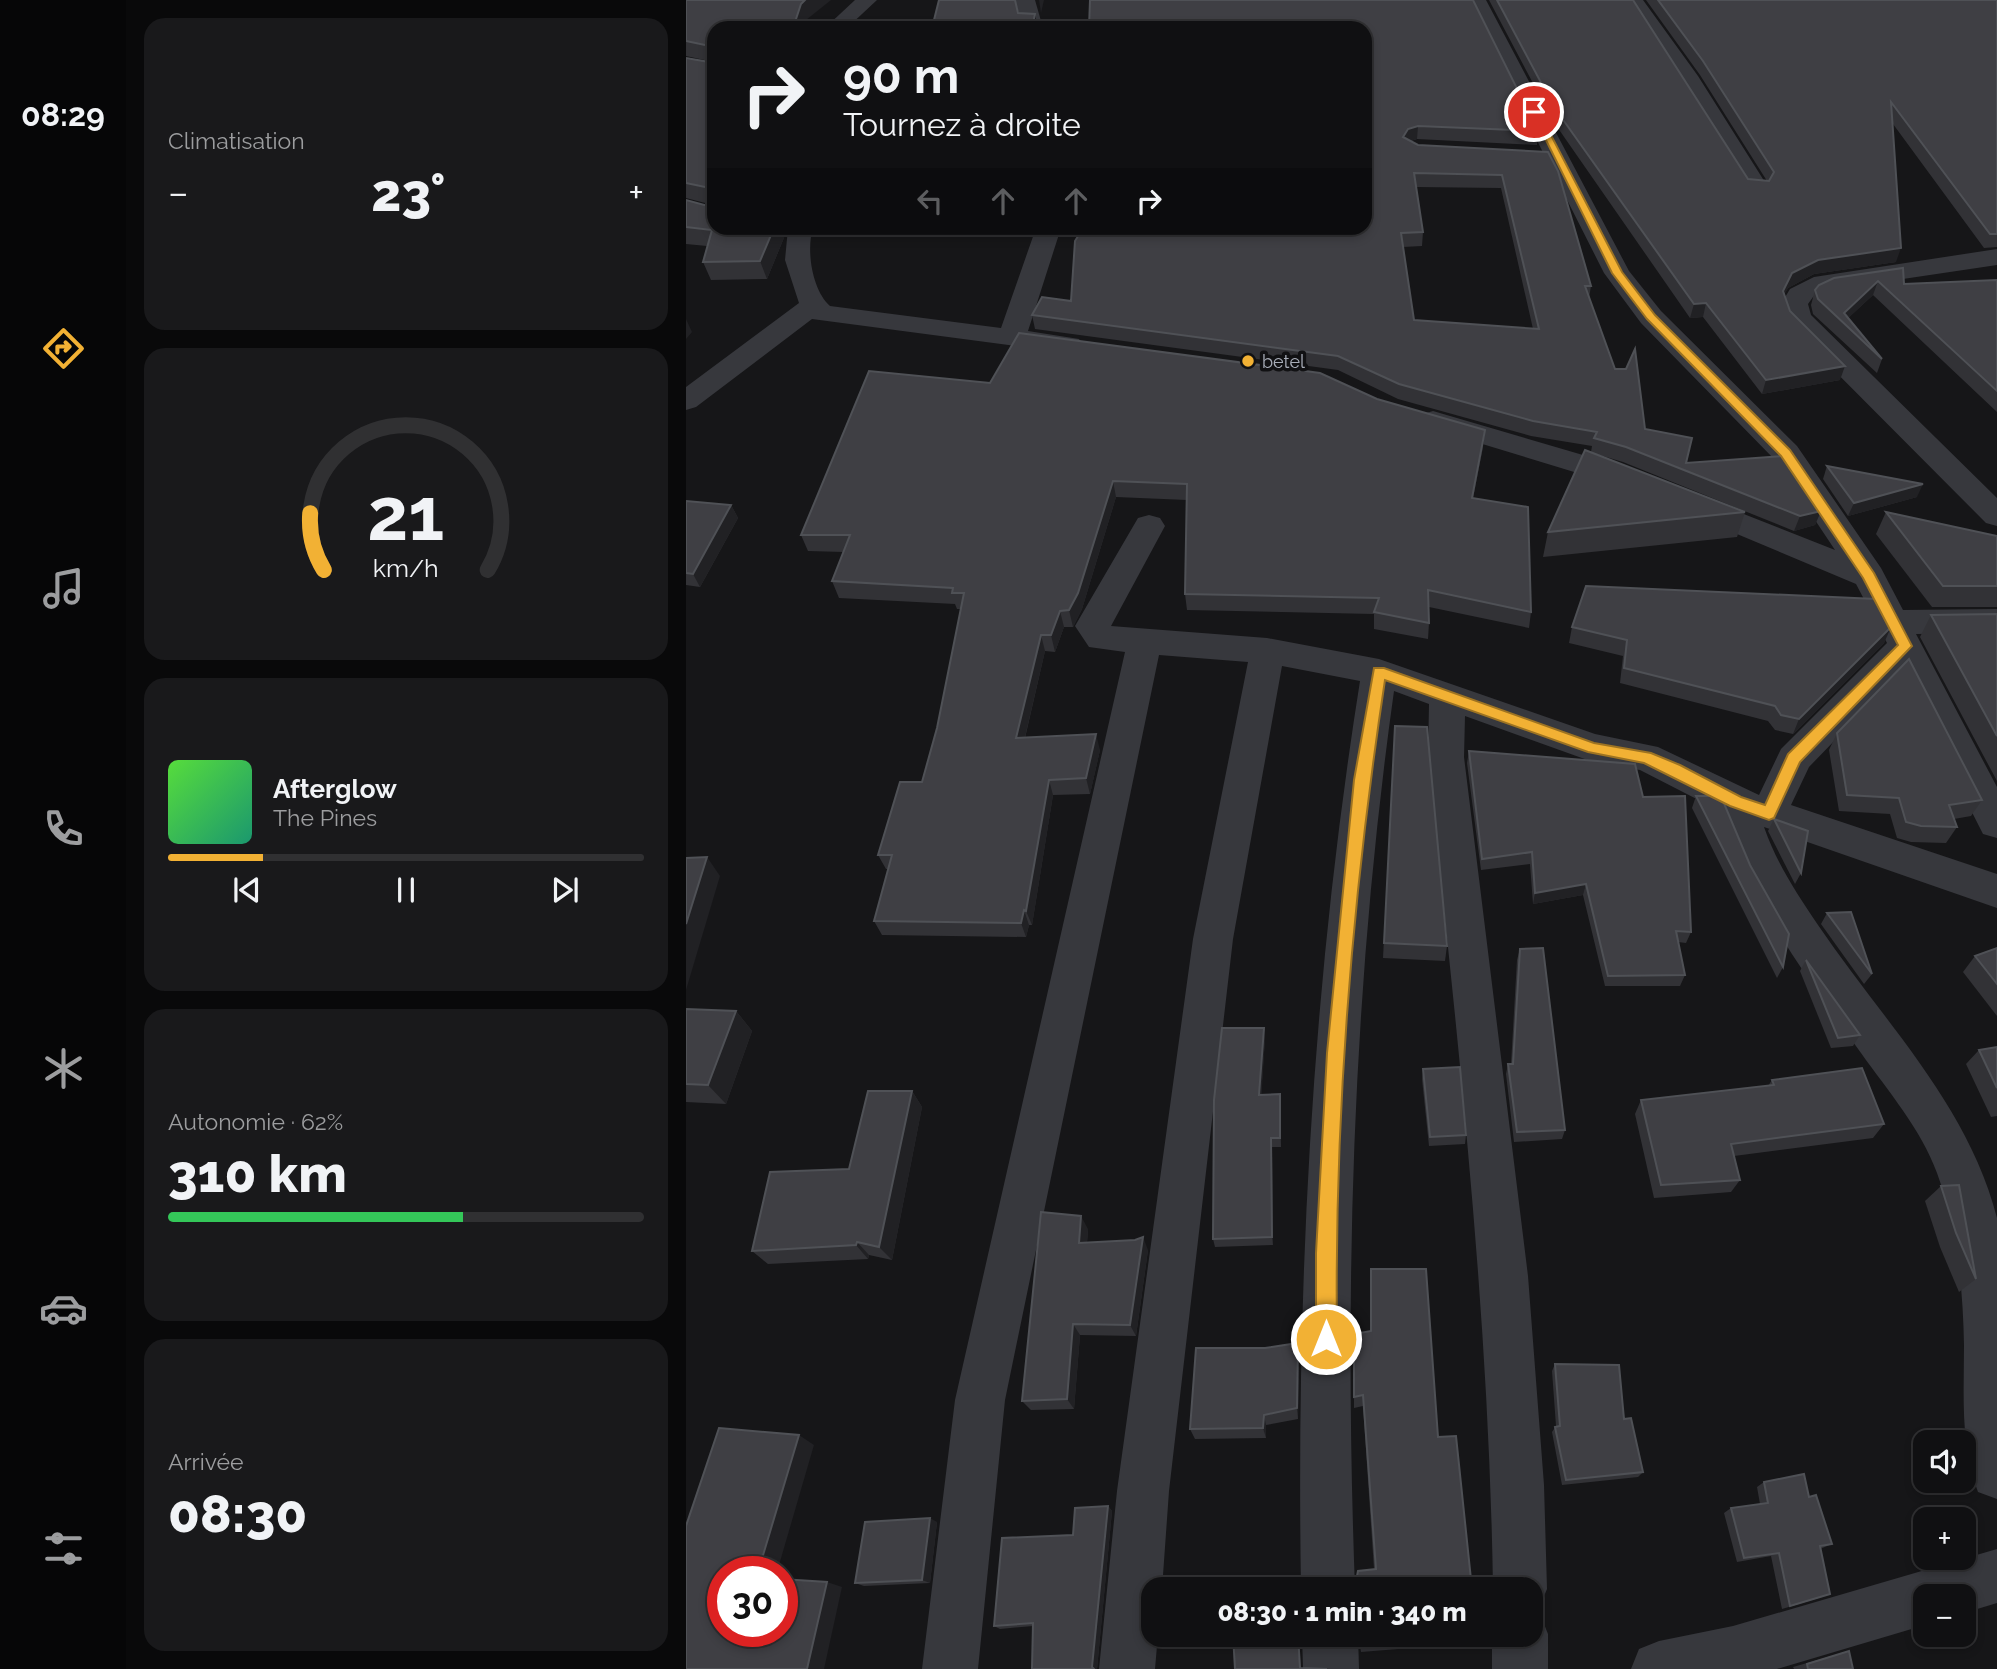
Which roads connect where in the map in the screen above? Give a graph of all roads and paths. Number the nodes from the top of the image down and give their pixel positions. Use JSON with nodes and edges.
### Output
{"nodes":[{"id":1,"x":867,"y":0,"type":"edge"},
{"id":2,"x":1025,"y":0,"type":"edge"},
{"id":3,"x":1476,"y":0,"type":"edge"},
{"id":4,"x":1633,"y":0,"type":"edge"},
{"id":5,"x":843,"y":21,"type":"edge"},
{"id":6,"x":1031,"y":21,"type":"edge"},
{"id":7,"x":1530,"y":155,"type":"edge"},
{"id":8,"x":1556,"y":156,"type":"junction"},
{"id":9,"x":1756,"y":187,"type":"edge"},
{"id":10,"x":792,"y":235,"type":"edge"},
{"id":11,"x":1047,"y":235,"type":"edge"},
{"id":12,"x":1997,"y":257,"type":"edge"},
{"id":13,"x":812,"y":306,"type":"junction"},
{"id":14,"x":1012,"y":337,"type":"junction"},
{"id":15,"x":1093,"y":348,"type":"edge"},
{"id":16,"x":686,"y":362,"type":"edge"},
{"id":17,"x":718,"y":376,"type":"junction"},
{"id":18,"x":686,"y":401,"type":"edge"},
{"id":19,"x":1413,"y":414,"type":"edge"},
{"id":20,"x":1997,"y":516,"type":"edge"},
{"id":21,"x":1149,"y":526,"type":"dead end"},
{"id":22,"x":1869,"y":576,"type":"junction"},
{"id":23,"x":1997,"y":621,"type":"edge"},
{"id":24,"x":1899,"y":634,"type":"junction"},
{"id":25,"x":1144,"y":641,"type":"junction"},
{"id":26,"x":1267,"y":651,"type":"junction"},
{"id":27,"x":1379,"y":672,"type":"junction"},
{"id":28,"x":1447,"y":695,"type":"junction"},
{"id":29,"x":1752,"y":807,"type":"junction"},
{"id":30,"x":1997,"y":823,"type":"edge"},
{"id":31,"x":1997,"y":891,"type":"edge"},
{"id":32,"x":1997,"y":1472,"type":"edge"},
{"id":33,"x":1997,"y":1576,"type":"edge"},
{"id":34,"x":1328,"y":1577,"type":"edge"},
{"id":35,"x":1520,"y":1577,"type":"edge"},
{"id":36,"x":1969,"y":1584,"type":"edge"},
{"id":37,"x":1913,"y":1600,"type":"edge"},
{"id":38,"x":1330,"y":1647,"type":"edge"},
{"id":39,"x":1520,"y":1647,"type":"edge"},
{"id":40,"x":950,"y":1669,"type":"edge"},
{"id":41,"x":1126,"y":1669,"type":"edge"},
{"id":42,"x":1331,"y":1669,"type":"edge"},
{"id":43,"x":1520,"y":1669,"type":"edge"},
{"id":44,"x":1659,"y":1669,"type":"edge"}],
"edges":[{"from":1,"to":5,"type":"street"},
{"from":2,"to":6,"type":"street"},
{"from":3,"to":8,"type":"street"},
{"from":4,"to":9,"type":"street"},
{"from":7,"to":8,"type":"street"},
{"from":8,"to":22,"type":"street"},
{"from":10,"to":13,"type":"street"},
{"from":11,"to":14,"type":"street"},
{"from":12,"to":20,"type":"street"},
{"from":13,"to":14,"type":"street"},
{"from":13,"to":17,"type":"street"},
{"from":14,"to":15,"type":"street"},
{"from":16,"to":17,"type":"street"},
{"from":17,"to":18,"type":"street"},
{"from":19,"to":22,"type":"street"},
{"from":21,"to":25,"type":"street"},
{"from":22,"to":24,"type":"street"},
{"from":23,"to":24,"type":"street"},
{"from":24,"to":29,"type":"street"},
{"from":24,"to":30,"type":"street"},
{"from":25,"to":26,"type":"street"},
{"from":25,"to":40,"type":"street"},
{"from":26,"to":27,"type":"street"},
{"from":26,"to":41,"type":"street"},
{"from":27,"to":28,"type":"street"},
{"from":27,"to":34,"type":"street"},
{"from":28,"to":29,"type":"street"},
{"from":28,"to":35,"type":"street"},
{"from":29,"to":31,"type":"street"},
{"from":29,"to":32,"type":"street"},
{"from":33,"to":36,"type":"street"},
{"from":37,"to":44,"type":"street"},
{"from":38,"to":42,"type":"street"},
{"from":39,"to":43,"type":"street"}]}
